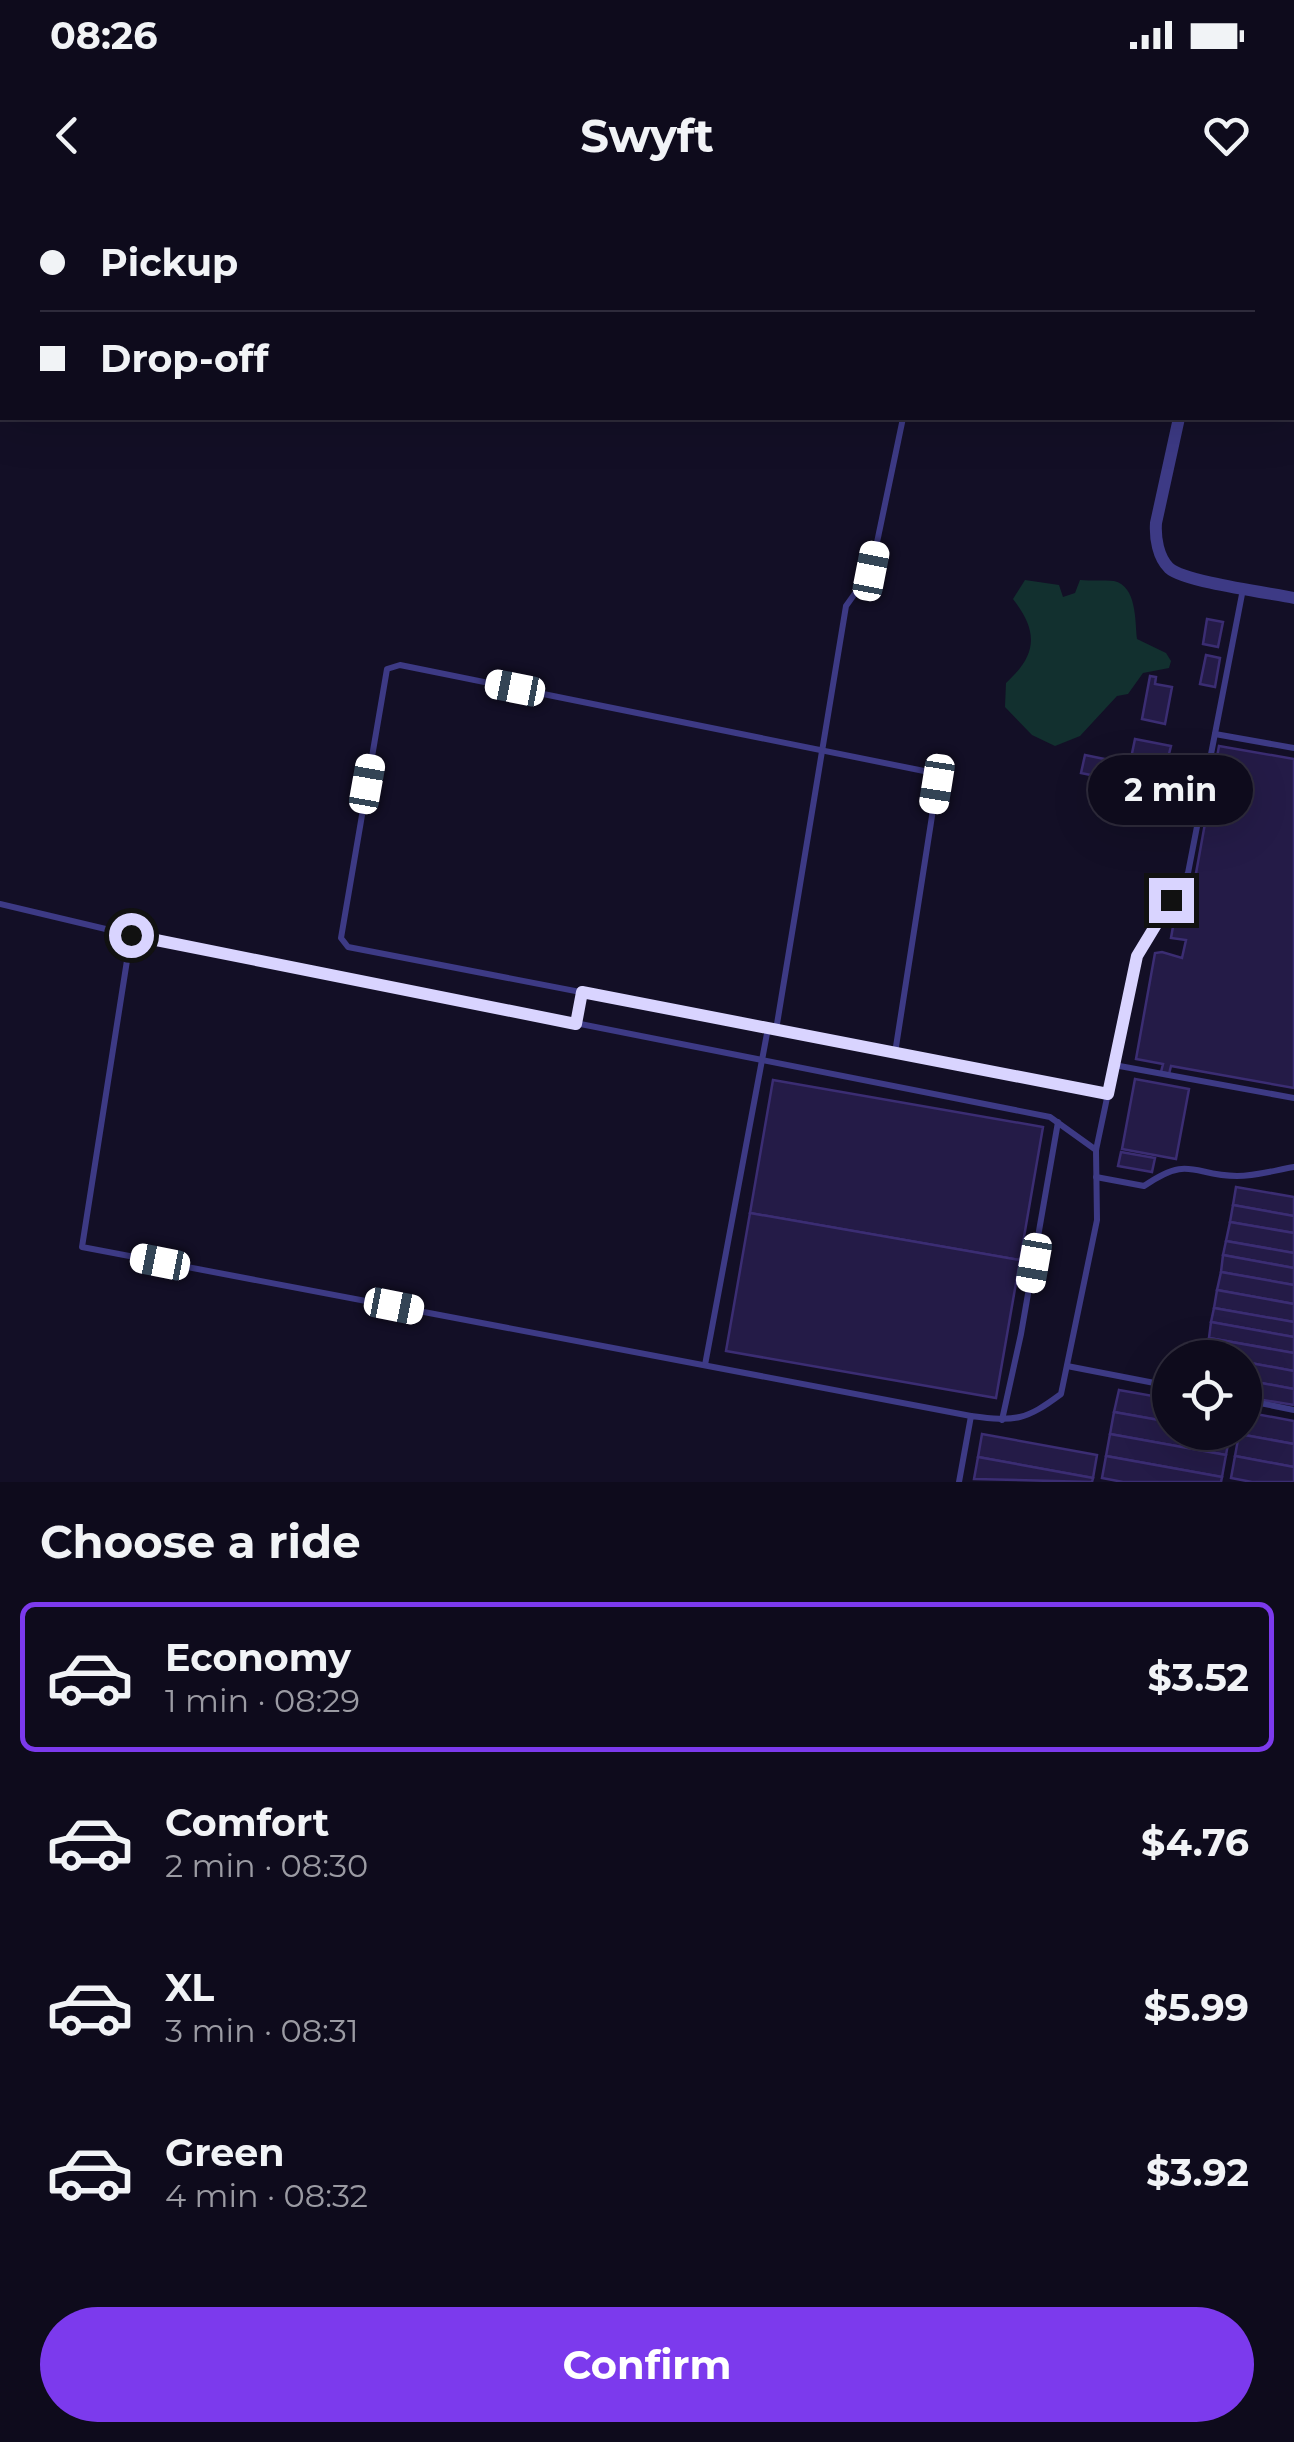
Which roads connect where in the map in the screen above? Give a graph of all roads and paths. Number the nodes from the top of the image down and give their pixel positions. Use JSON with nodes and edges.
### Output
{"nodes":[{"id":1,"x":903,"y":420,"type":"edge"},
{"id":2,"x":1179,"y":420,"type":"edge"},
{"id":3,"x":1244,"y":588,"type":"junction"},
{"id":4,"x":1294,"y":598,"type":"edge"},
{"id":5,"x":1215,"y":734,"type":"junction"},
{"id":6,"x":1294,"y":748,"type":"edge"},
{"id":7,"x":821,"y":750,"type":"junction"},
{"id":8,"x":0,"y":904,"type":"edge"},
{"id":9,"x":131,"y":935,"type":"junction"},
{"id":10,"x":582,"y":992,"type":"junction"},
{"id":11,"x":576,"y":1024,"type":"junction"},
{"id":12,"x":772,"y":1029,"type":"junction"},
{"id":13,"x":896,"y":1053,"type":"junction"},
{"id":14,"x":763,"y":1060,"type":"junction"},
{"id":15,"x":1114,"y":1065,"type":"junction"},
{"id":16,"x":1108,"y":1094,"type":"junction"},
{"id":17,"x":1294,"y":1098,"type":"edge"},
{"id":18,"x":1058,"y":1122,"type":"junction"},
{"id":19,"x":1096,"y":1150,"type":"junction"},
{"id":20,"x":1294,"y":1167,"type":"edge"},
{"id":21,"x":1096,"y":1177,"type":"junction"},
{"id":22,"x":705,"y":1365,"type":"junction"},
{"id":23,"x":1067,"y":1366,"type":"junction"},
{"id":24,"x":1152,"y":1383,"type":"edge"},
{"id":25,"x":1262,"y":1403,"type":"edge"},
{"id":26,"x":1294,"y":1410,"type":"edge"},
{"id":27,"x":972,"y":1416,"type":"junction"},
{"id":28,"x":1002,"y":1420,"type":"junction"},
{"id":29,"x":958,"y":1482,"type":"edge"}],
"edges":[{"from":1,"to":7,"type":"lane"},
{"from":2,"to":3,"type":"street"},
{"from":3,"to":4,"type":"street"},
{"from":3,"to":5,"type":"lane"},
{"from":5,"to":6,"type":"lane"},
{"from":5,"to":15,"type":"lane"},
{"from":7,"to":10,"type":"lane"},
{"from":7,"to":12,"type":"lane"},
{"from":7,"to":13,"type":"lane"},
{"from":8,"to":9,"type":"lane"},
{"from":9,"to":11,"type":"lane"},
{"from":9,"to":22,"type":"lane"},
{"from":10,"to":11,"type":"lane"},
{"from":10,"to":12,"type":"lane"},
{"from":11,"to":14,"type":"lane"},
{"from":12,"to":13,"type":"lane"},
{"from":12,"to":14,"type":"lane"},
{"from":13,"to":16,"type":"lane"},
{"from":14,"to":18,"type":"lane"},
{"from":14,"to":22,"type":"lane"},
{"from":15,"to":16,"type":"lane"},
{"from":15,"to":17,"type":"lane"},
{"from":16,"to":19,"type":"lane"},
{"from":18,"to":19,"type":"lane"},
{"from":18,"to":28,"type":"lane"},
{"from":19,"to":21,"type":"lane"},
{"from":20,"to":21,"type":"lane"},
{"from":21,"to":23,"type":"lane"},
{"from":22,"to":27,"type":"lane"},
{"from":23,"to":24,"type":"lane"},
{"from":23,"to":28,"type":"lane"},
{"from":25,"to":26,"type":"lane"},
{"from":27,"to":28,"type":"lane"},
{"from":27,"to":29,"type":"lane"}]}
